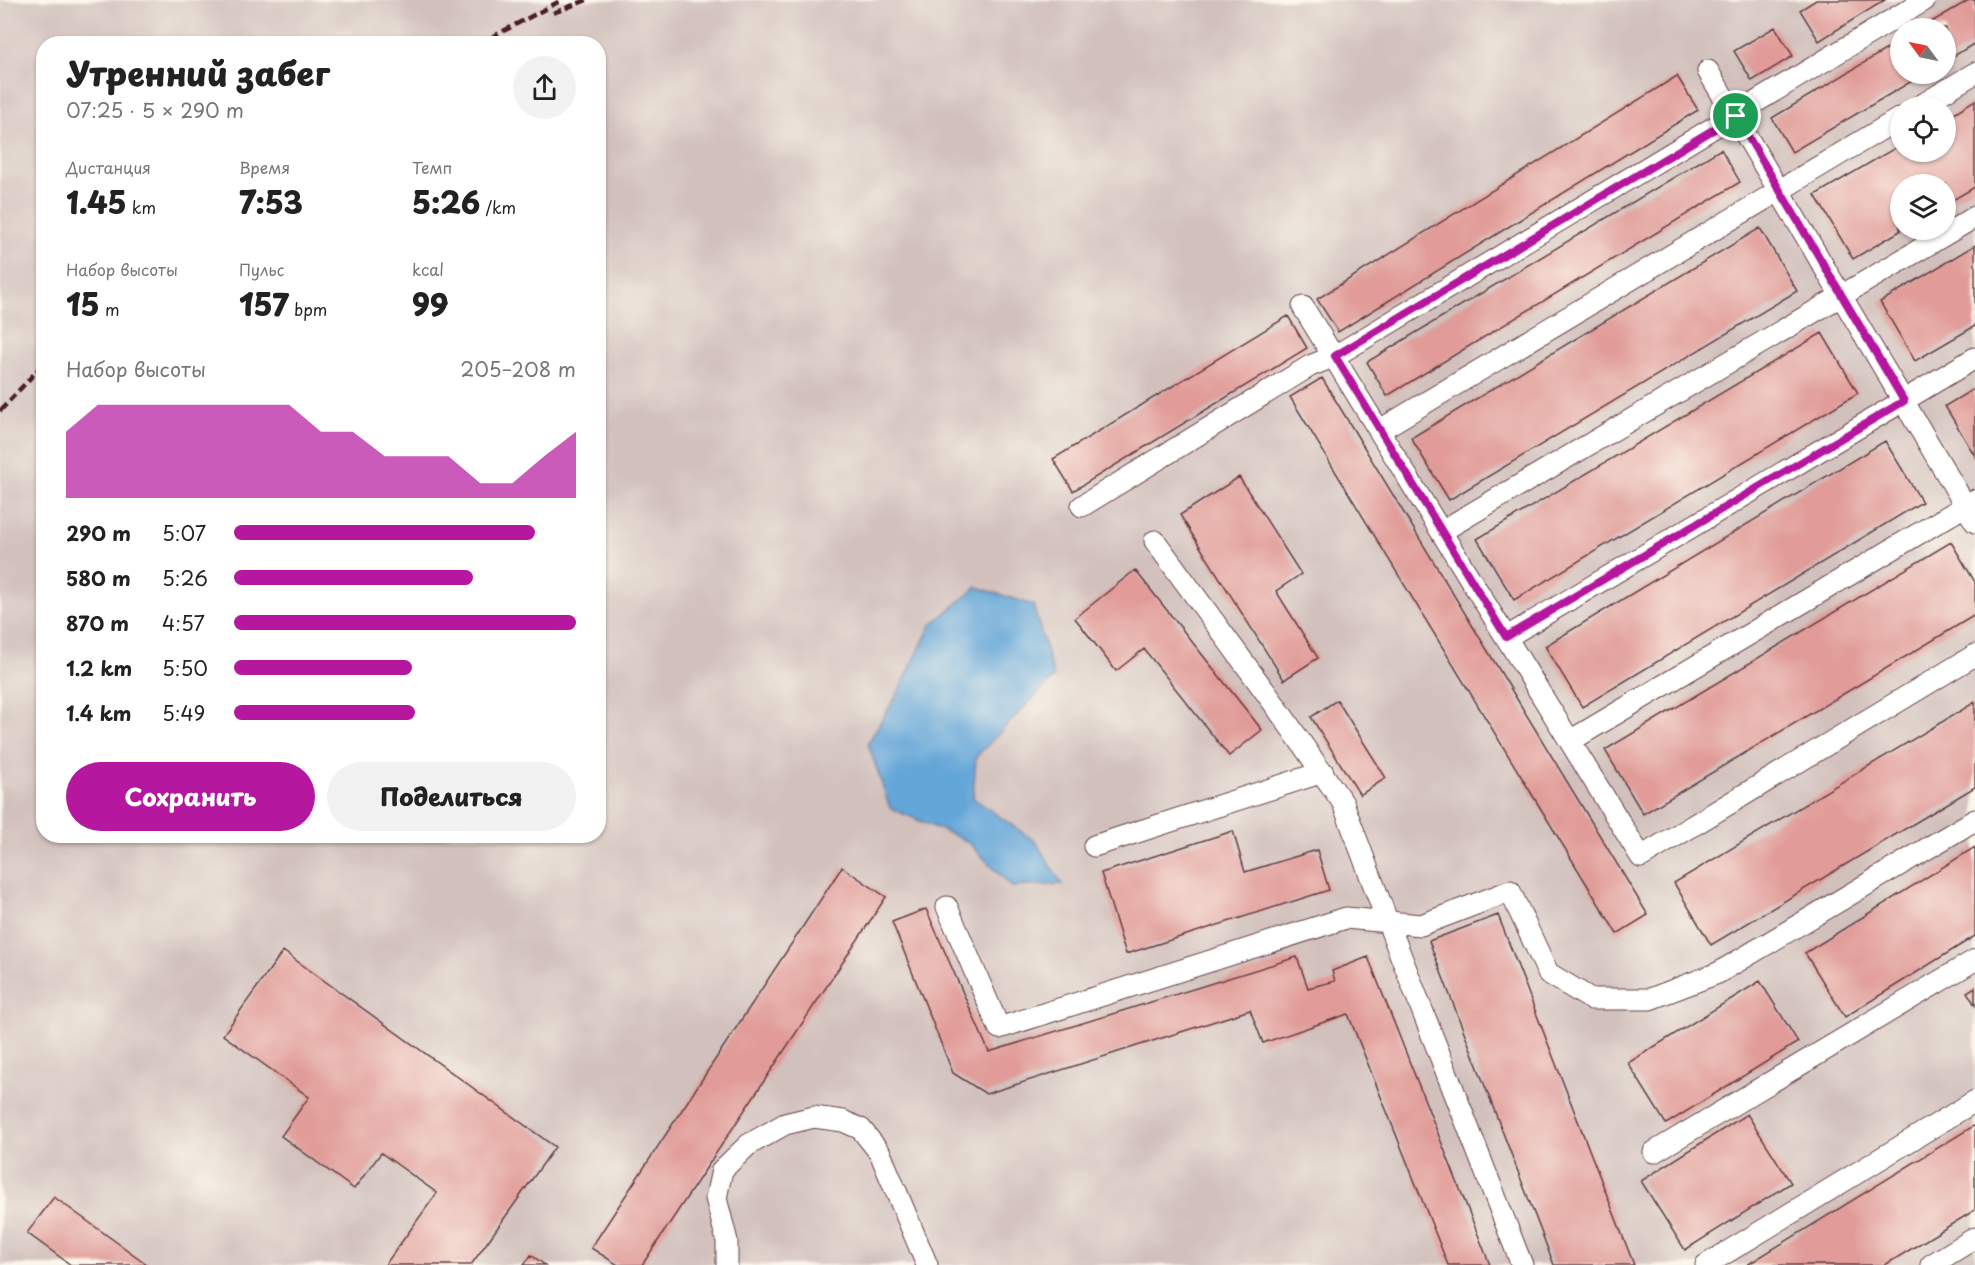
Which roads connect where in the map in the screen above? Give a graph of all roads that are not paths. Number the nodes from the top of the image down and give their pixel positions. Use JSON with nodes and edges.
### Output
{"nodes":[{"id":1,"x":1925,"y":0,"type":"edge"},
{"id":2,"x":1708,"y":71,"type":"dead end"},
{"id":3,"x":1975,"y":73,"type":"edge"},
{"id":4,"x":1937,"y":96,"type":"edge"},
{"id":5,"x":1736,"y":116,"type":"junction"},
{"id":6,"x":1890,"y":124,"type":"edge"},
{"id":7,"x":1779,"y":190,"type":"junction"},
{"id":8,"x":1975,"y":217,"type":"edge"},
{"id":9,"x":1842,"y":296,"type":"junction"},
{"id":10,"x":1304,"y":307,"type":"dead end"},
{"id":11,"x":1335,"y":356,"type":"junction"},
{"id":12,"x":1975,"y":358,"type":"edge"},
{"id":13,"x":1904,"y":401,"type":"junction"},
{"id":14,"x":1380,"y":430,"type":"junction"},
{"id":15,"x":1082,"y":506,"type":"dead end"},
{"id":16,"x":1972,"y":509,"type":"edge"},
{"id":17,"x":1442,"y":531,"type":"junction"},
{"id":18,"x":1155,"y":541,"type":"dead end"},
{"id":19,"x":1506,"y":637,"type":"junction"},
{"id":20,"x":1975,"y":655,"type":"edge"},
{"id":21,"x":1570,"y":741,"type":"junction"},
{"id":22,"x":1323,"y":772,"type":"junction"},
{"id":23,"x":1975,"y":820,"type":"edge"},
{"id":24,"x":1094,"y":846,"type":"dead end"},
{"id":25,"x":947,"y":907,"type":"dead end"},
{"id":26,"x":1388,"y":923,"type":"junction"},
{"id":27,"x":1975,"y":960,"type":"edge"},
{"id":28,"x":1975,"y":1101,"type":"edge"},
{"id":29,"x":1654,"y":1152,"type":"dead end"},
{"id":30,"x":1975,"y":1238,"type":"edge"},
{"id":31,"x":727,"y":1265,"type":"edge"},
{"id":32,"x":927,"y":1265,"type":"edge"},
{"id":33,"x":1522,"y":1265,"type":"edge"},
{"id":34,"x":1706,"y":1265,"type":"edge"},
{"id":35,"x":1931,"y":1265,"type":"edge"}],
"edges":[{"from":1,"to":5,"type":"lane"},
{"from":2,"to":5,"type":"lane"},
{"from":3,"to":4,"type":"lane"},
{"from":5,"to":7,"type":"lane"},
{"from":5,"to":11,"type":"lane"},
{"from":6,"to":7,"type":"lane"},
{"from":7,"to":9,"type":"lane"},
{"from":7,"to":14,"type":"lane"},
{"from":8,"to":9,"type":"lane"},
{"from":9,"to":13,"type":"lane"},
{"from":9,"to":17,"type":"lane"},
{"from":10,"to":11,"type":"lane"},
{"from":11,"to":14,"type":"lane"},
{"from":11,"to":15,"type":"lane"},
{"from":12,"to":13,"type":"lane"},
{"from":13,"to":16,"type":"lane"},
{"from":13,"to":19,"type":"lane"},
{"from":14,"to":17,"type":"lane"},
{"from":16,"to":21,"type":"lane"},
{"from":17,"to":19,"type":"lane"},
{"from":18,"to":22,"type":"lane"},
{"from":19,"to":21,"type":"lane"},
{"from":20,"to":21,"type":"lane"},
{"from":22,"to":24,"type":"lane"},
{"from":22,"to":26,"type":"lane"},
{"from":23,"to":26,"type":"lane"},
{"from":25,"to":26,"type":"lane"},
{"from":26,"to":33,"type":"lane"},
{"from":27,"to":29,"type":"lane"},
{"from":28,"to":34,"type":"lane"},
{"from":30,"to":35,"type":"lane"},
{"from":31,"to":32,"type":"lane"}]}
